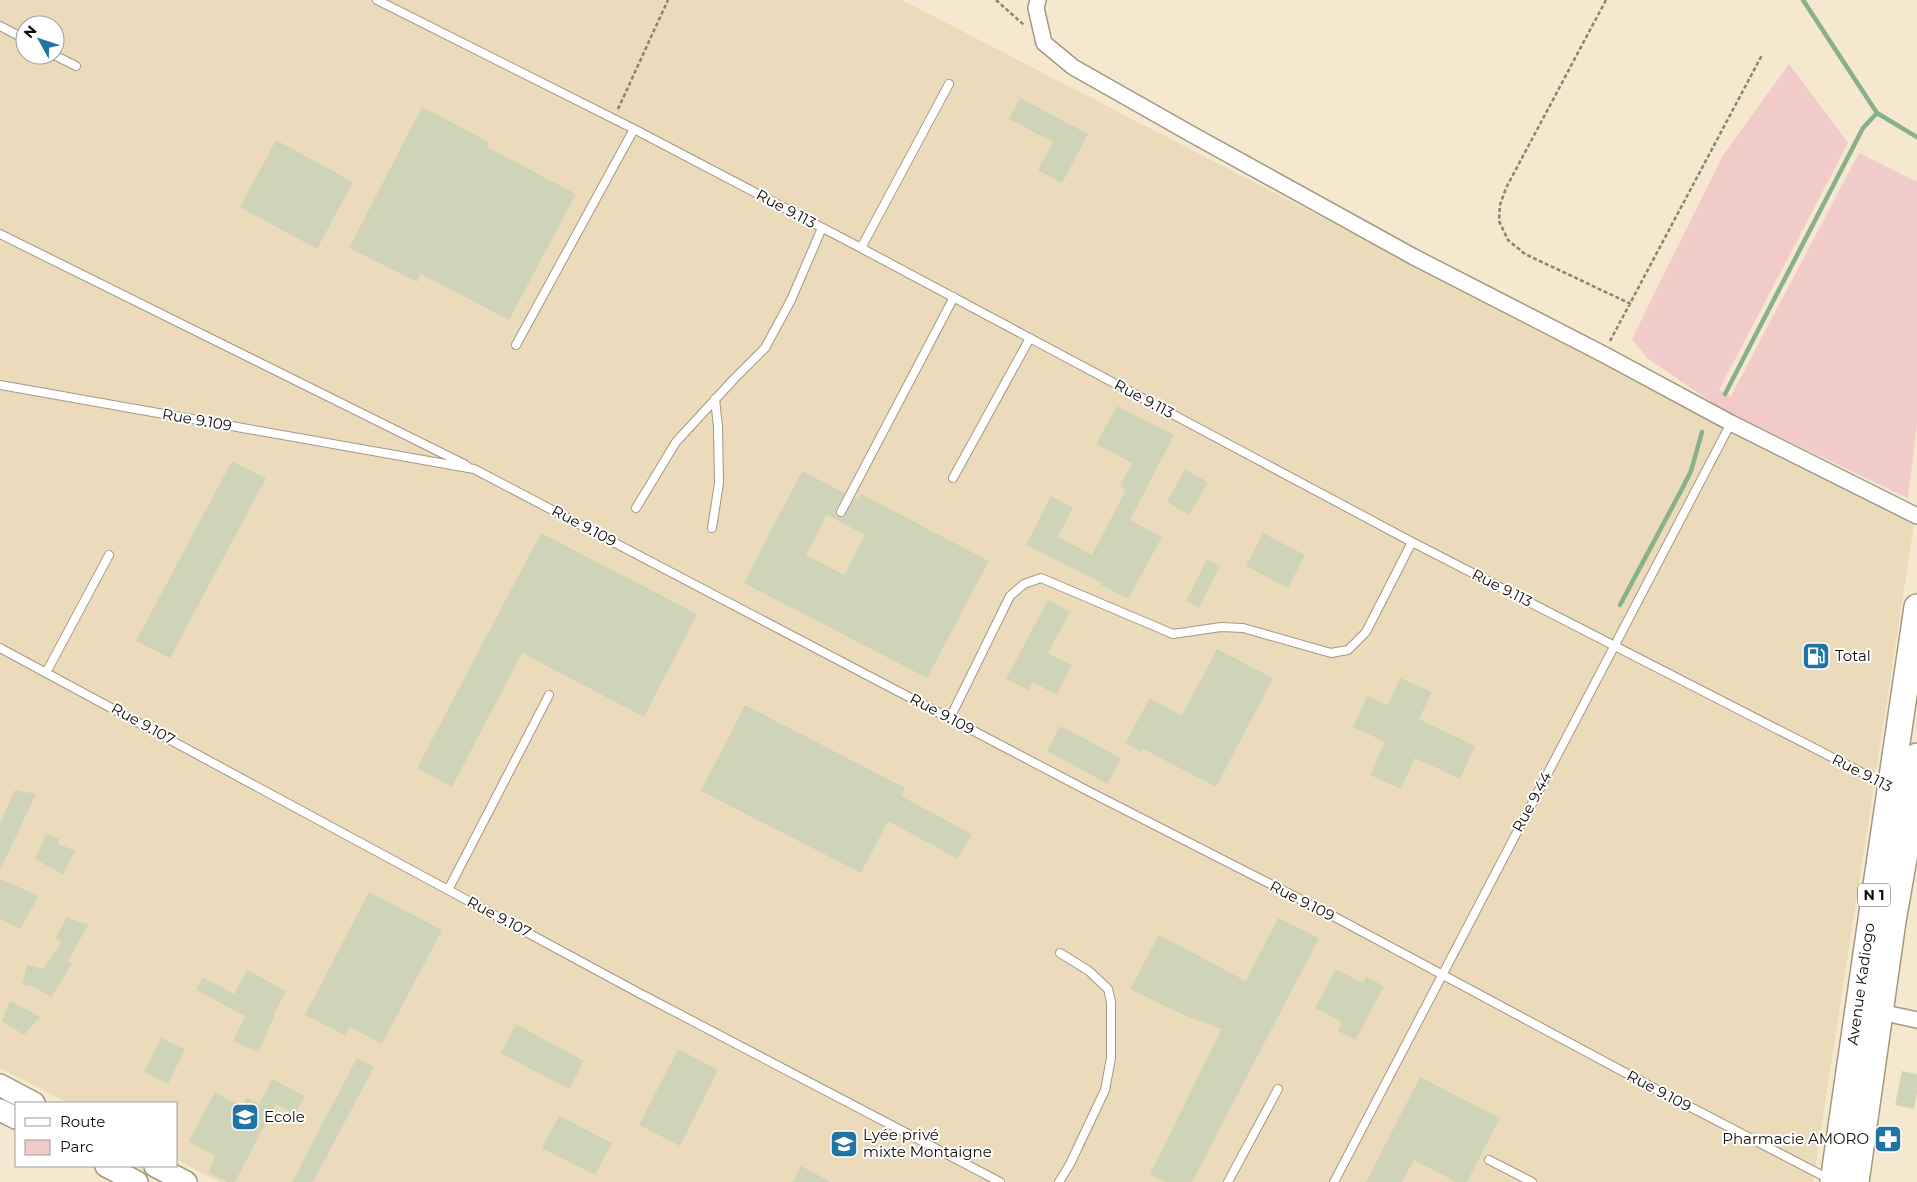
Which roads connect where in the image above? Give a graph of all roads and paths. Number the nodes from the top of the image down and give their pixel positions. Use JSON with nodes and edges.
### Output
{"nodes":[{"id":1,"x":377,"y":0,"type":"edge"},
{"id":2,"x":668,"y":0,"type":"edge"},
{"id":3,"x":996,"y":0,"type":"edge"},
{"id":4,"x":1038,"y":0,"type":"edge"},
{"id":5,"x":1606,"y":0,"type":"edge"},
{"id":6,"x":0,"y":26,"type":"edge"},
{"id":7,"x":15,"y":34,"type":"edge"},
{"id":8,"x":1044,"y":43,"type":"junction"},
{"id":9,"x":1762,"y":55,"type":"dead end"},
{"id":10,"x":65,"y":60,"type":"edge"},
{"id":11,"x":76,"y":66,"type":"dead end"},
{"id":12,"x":949,"y":84,"type":"dead end"},
{"id":13,"x":613,"y":120,"type":"junction"},
{"id":14,"x":634,"y":129,"type":"junction"},
{"id":15,"x":822,"y":228,"type":"junction"},
{"id":16,"x":0,"y":234,"type":"edge"},
{"id":17,"x":861,"y":248,"type":"junction"},
{"id":18,"x":954,"y":297,"type":"junction"},
{"id":19,"x":1631,"y":304,"type":"junction"},
{"id":20,"x":1030,"y":338,"type":"junction"},
{"id":21,"x":516,"y":345,"type":"dead end"},
{"id":22,"x":1603,"y":354,"type":"junction"},
{"id":23,"x":0,"y":385,"type":"edge"},
{"id":24,"x":715,"y":399,"type":"junction"},
{"id":25,"x":1731,"y":423,"type":"junction"},
{"id":26,"x":474,"y":469,"type":"junction"},
{"id":27,"x":953,"y":478,"type":"dead end"},
{"id":28,"x":636,"y":508,"type":"dead end"},
{"id":29,"x":841,"y":512,"type":"dead end"},
{"id":30,"x":1917,"y":516,"type":"edge"},
{"id":31,"x":712,"y":528,"type":"dead end"},
{"id":32,"x":1412,"y":542,"type":"junction"},
{"id":33,"x":109,"y":555,"type":"dead end"},
{"id":34,"x":1917,"y":607,"type":"edge"},
{"id":35,"x":1615,"y":645,"type":"junction"},
{"id":36,"x":1914,"y":645,"type":"edge"},
{"id":37,"x":0,"y":648,"type":"edge"},
{"id":38,"x":47,"y":671,"type":"junction"},
{"id":39,"x":549,"y":695,"type":"dead end"},
{"id":40,"x":950,"y":718,"type":"junction"},
{"id":41,"x":1917,"y":756,"type":"edge"},
{"id":42,"x":1904,"y":795,"type":"edge"},
{"id":43,"x":448,"y":890,"type":"junction"},
{"id":44,"x":1060,"y":953,"type":"dead end"},
{"id":45,"x":1442,"y":974,"type":"junction"},
{"id":46,"x":1880,"y":1012,"type":"junction"},
{"id":47,"x":1917,"y":1020,"type":"edge"},
{"id":48,"x":0,"y":1086,"type":"edge"},
{"id":49,"x":1278,"y":1089,"type":"dead end"},
{"id":50,"x":32,"y":1102,"type":"edge"},
{"id":51,"x":0,"y":1110,"type":"edge"},
{"id":52,"x":15,"y":1118,"type":"edge"},
{"id":53,"x":1489,"y":1160,"type":"dead end"},
{"id":54,"x":108,"y":1167,"type":"edge"},
{"id":55,"x":157,"y":1167,"type":"edge"},
{"id":56,"x":133,"y":1181,"type":"edge"},
{"id":57,"x":186,"y":1182,"type":"edge"},
{"id":58,"x":1000,"y":1182,"type":"edge"},
{"id":59,"x":1059,"y":1182,"type":"edge"},
{"id":60,"x":1228,"y":1182,"type":"edge"},
{"id":61,"x":1334,"y":1182,"type":"edge"},
{"id":62,"x":1532,"y":1182,"type":"edge"},
{"id":63,"x":1840,"y":1182,"type":"edge"}],
"edges":[{"from":1,"to":13,"type":"lane","name":"Rue 9.113"},
{"from":2,"to":13,"type":"path"},
{"from":3,"to":8,"type":"path"},
{"from":4,"to":8,"type":"street"},
{"from":5,"to":19,"type":"path"},
{"from":6,"to":7,"type":"lane"},
{"from":8,"to":22,"type":"street"},
{"from":9,"to":19,"type":"path"},
{"from":10,"to":11,"type":"lane"},
{"from":12,"to":17,"type":"lane"},
{"from":13,"to":14,"type":"lane","name":"Rue 9.113"},
{"from":14,"to":15,"type":"lane","name":"Rue 9.113"},
{"from":14,"to":21,"type":"lane"},
{"from":15,"to":17,"type":"lane","name":"Rue 9.113"},
{"from":15,"to":24,"type":"lane"},
{"from":16,"to":26,"type":"lane"},
{"from":17,"to":18,"type":"lane","name":"Rue 9.113"},
{"from":18,"to":20,"type":"lane","name":"Rue 9.113"},
{"from":18,"to":29,"type":"lane"},
{"from":19,"to":22,"type":"path"},
{"from":20,"to":27,"type":"lane"},
{"from":20,"to":32,"type":"lane","name":"Rue 9.113"},
{"from":22,"to":25,"type":"street"},
{"from":23,"to":26,"type":"lane","name":"Rue 9.109"},
{"from":24,"to":28,"type":"lane"},
{"from":24,"to":31,"type":"lane"},
{"from":25,"to":30,"type":"street"},
{"from":25,"to":35,"type":"lane","name":"Rue 9.44"},
{"from":26,"to":40,"type":"lane","name":"Rue 9.109"},
{"from":32,"to":35,"type":"lane","name":"Rue 9.113"},
{"from":32,"to":40,"type":"lane"},
{"from":33,"to":38,"type":"lane"},
{"from":34,"to":36,"type":"highway","name":"Avenue Kadiogo","number":"N 1"},
{"from":35,"to":42,"type":"lane","name":"Rue 9.113"},
{"from":35,"to":45,"type":"lane","name":"Rue 9.44"},
{"from":36,"to":42,"type":"highway","name":"Avenue Kadiogo","number":"N 1"},
{"from":37,"to":38,"type":"lane","name":"Rue 9.107"},
{"from":38,"to":43,"type":"lane","name":"Rue 9.107"},
{"from":39,"to":43,"type":"lane"},
{"from":40,"to":45,"type":"lane","name":"Rue 9.109"},
{"from":41,"to":42,"type":"highway","name":"Avenue Kadiogo","number":"N 1"},
{"from":42,"to":46,"type":"highway","name":"Avenue Kadiogo","number":"N 1"},
{"from":42,"to":63,"type":"highway","name":"Avenue Kadiogo","number":"N 1"},
{"from":43,"to":58,"type":"lane","name":"Rue 9.107"},
{"from":44,"to":59,"type":"lane"},
{"from":45,"to":61,"type":"lane","name":"Rue 9.44"},
{"from":45,"to":63,"type":"lane","name":"Rue 9.109"},
{"from":46,"to":47,"type":"street"},
{"from":46,"to":63,"type":"highway","name":"Avenue Kadiogo","number":"N 1"},
{"from":48,"to":50,"type":"main road"},
{"from":49,"to":60,"type":"lane"},
{"from":51,"to":52,"type":"main road"},
{"from":53,"to":62,"type":"lane"},
{"from":54,"to":56,"type":"main road"},
{"from":55,"to":57,"type":"main road"}]}
